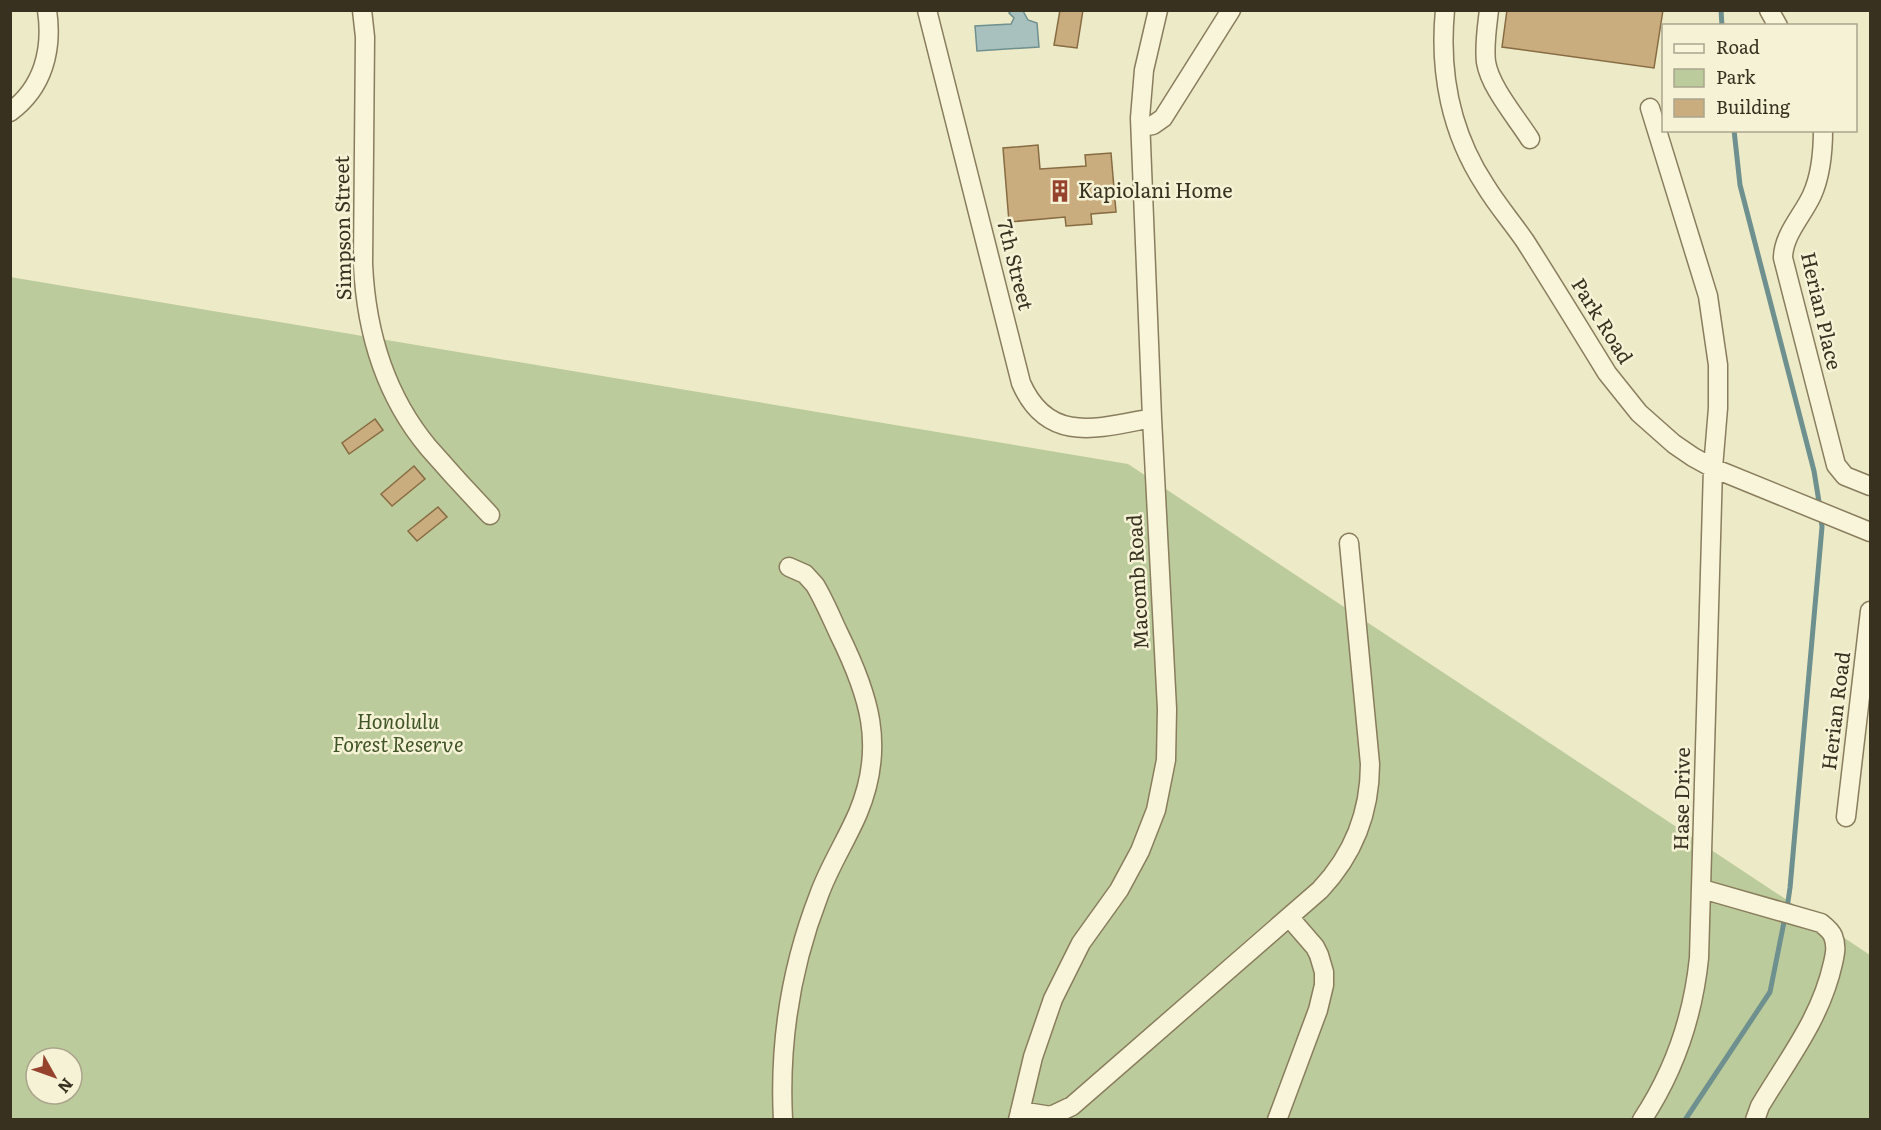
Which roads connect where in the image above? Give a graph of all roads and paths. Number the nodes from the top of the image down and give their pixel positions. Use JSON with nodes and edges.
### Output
{"nodes":[{"id":1,"x":47,"y":10,"type":"edge"},
{"id":2,"x":362,"y":10,"type":"edge"},
{"id":3,"x":927,"y":10,"type":"edge"},
{"id":4,"x":1158,"y":10,"type":"edge"},
{"id":5,"x":1231,"y":10,"type":"edge"},
{"id":6,"x":1445,"y":10,"type":"edge"},
{"id":7,"x":1489,"y":10,"type":"edge"},
{"id":8,"x":1769,"y":10,"type":"edge"},
{"id":9,"x":1777,"y":24,"type":"edge"},
{"id":10,"x":1650,"y":108,"type":"dead end"},
{"id":11,"x":10,"y":112,"type":"edge"},
{"id":12,"x":1141,"y":127,"type":"junction"},
{"id":13,"x":1823,"y":132,"type":"edge"},
{"id":14,"x":1530,"y":138,"type":"dead end"},
{"id":15,"x":1152,"y":418,"type":"junction"},
{"id":16,"x":1713,"y":468,"type":"junction"},
{"id":17,"x":1870,"y":486,"type":"edge"},
{"id":18,"x":490,"y":515,"type":"dead end"},
{"id":19,"x":1870,"y":532,"type":"edge"},
{"id":20,"x":1348,"y":543,"type":"dead end"},
{"id":21,"x":789,"y":567,"type":"dead end"},
{"id":22,"x":1870,"y":611,"type":"edge"},
{"id":23,"x":1867,"y":677,"type":"edge"},
{"id":24,"x":1846,"y":817,"type":"dead end"},
{"id":25,"x":1702,"y":889,"type":"junction"},
{"id":26,"x":1289,"y":917,"type":"junction"},
{"id":27,"x":1019,"y":1115,"type":"edge"},
{"id":28,"x":783,"y":1119,"type":"edge"},
{"id":29,"x":1277,"y":1119,"type":"edge"},
{"id":30,"x":1642,"y":1119,"type":"edge"},
{"id":31,"x":1755,"y":1119,"type":"edge"}],
"edges":[{"from":1,"to":11,"type":"street"},
{"from":2,"to":18,"type":"street","name":"Simpson Street"},
{"from":3,"to":15,"type":"street","name":"7th Street"},
{"from":4,"to":12,"type":"street","name":"Macomb Road"},
{"from":5,"to":12,"type":"street"},
{"from":6,"to":16,"type":"street","name":"Park Road"},
{"from":7,"to":14,"type":"street"},
{"from":8,"to":9,"type":"street"},
{"from":10,"to":16,"type":"street","name":"Hase Drive"},
{"from":12,"to":15,"type":"street","name":"Macomb Road"},
{"from":13,"to":17,"type":"street","name":"Herian Place"},
{"from":15,"to":27,"type":"street","name":"Macomb Road"},
{"from":16,"to":19,"type":"street","name":"Park Road"},
{"from":16,"to":25,"type":"street","name":"Hase Drive"},
{"from":20,"to":26,"type":"street"},
{"from":21,"to":28,"type":"street"},
{"from":22,"to":23,"type":"street","name":"Herian Road"},
{"from":23,"to":24,"type":"street","name":"Herian Road"},
{"from":25,"to":30,"type":"street","name":"Hase Drive"},
{"from":25,"to":31,"type":"street"},
{"from":26,"to":27,"type":"street"},
{"from":26,"to":29,"type":"street"}]}
